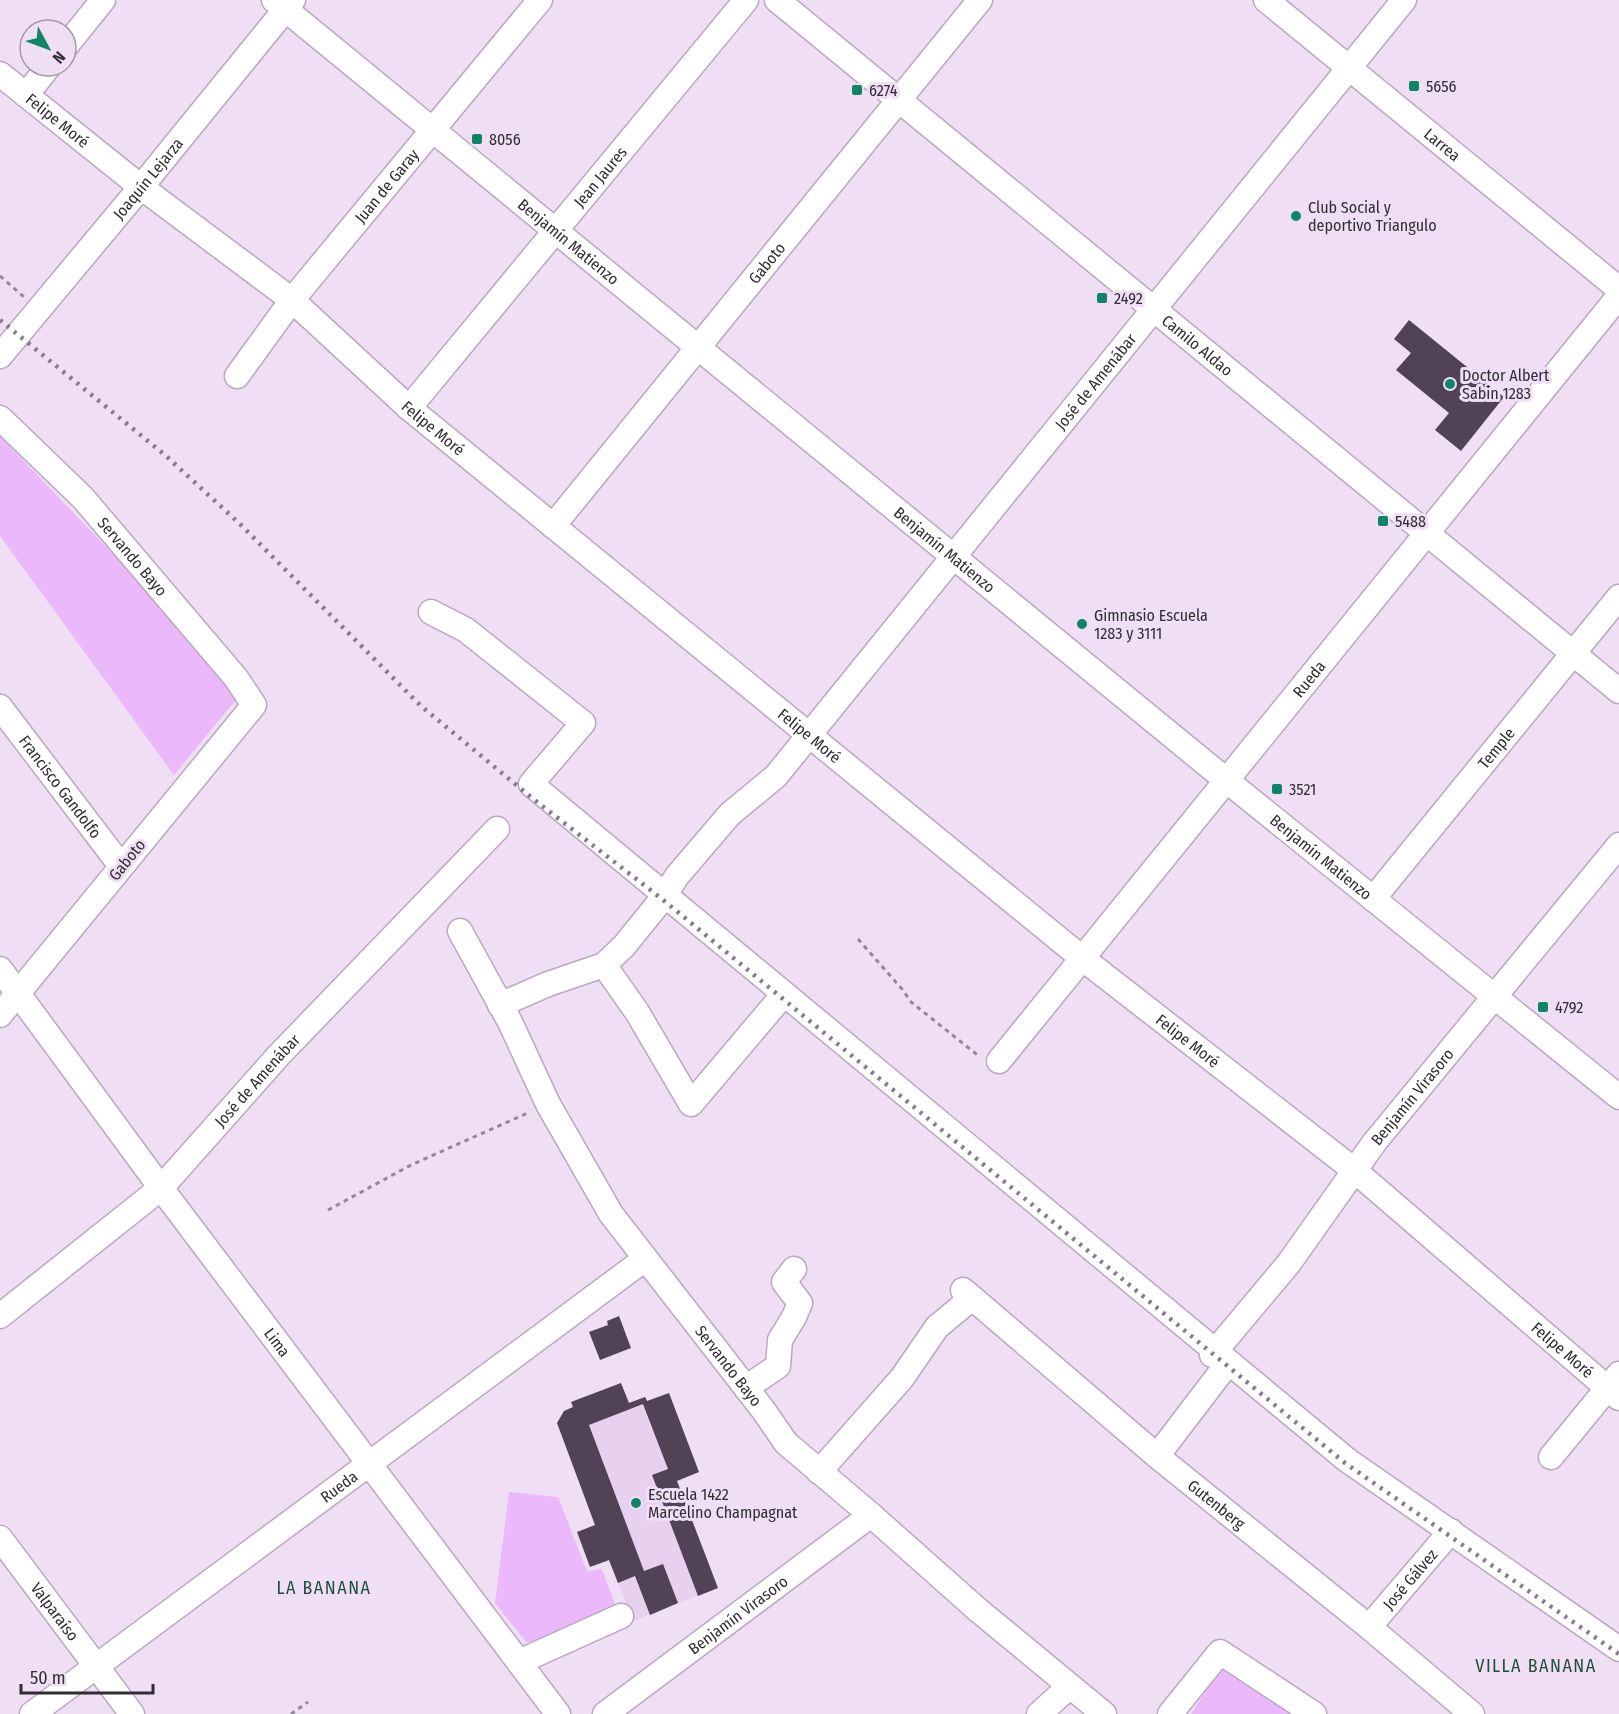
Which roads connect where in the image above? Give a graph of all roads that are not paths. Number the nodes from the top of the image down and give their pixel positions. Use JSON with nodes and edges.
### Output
{"nodes":[{"id":1,"x":103,"y":0,"type":"edge"},
{"id":2,"x":540,"y":0,"type":"edge"},
{"id":3,"x":746,"y":0,"type":"edge"},
{"id":4,"x":777,"y":0,"type":"edge"},
{"id":5,"x":980,"y":0,"type":"edge"},
{"id":6,"x":1266,"y":0,"type":"edge"},
{"id":7,"x":1404,"y":0,"type":"edge"},
{"id":8,"x":284,"y":3,"type":"edge"},
{"id":9,"x":78,"y":30,"type":"edge"},
{"id":10,"x":1349,"y":68,"type":"junction"},
{"id":11,"x":0,"y":74,"type":"edge"},
{"id":12,"x":39,"y":78,"type":"edge"},
{"id":13,"x":26,"y":95,"type":"junction"},
{"id":14,"x":899,"y":100,"type":"junction"},
{"id":15,"x":433,"y":130,"type":"junction"},
{"id":16,"x":141,"y":187,"type":"junction"},
{"id":17,"x":556,"y":231,"type":"junction"},
{"id":18,"x":1619,"y":289,"type":"edge"},
{"id":19,"x":1619,"y":296,"type":"edge"},
{"id":20,"x":292,"y":300,"type":"junction"},
{"id":21,"x":1154,"y":309,"type":"junction"},
{"id":22,"x":698,"y":347,"type":"junction"},
{"id":23,"x":0,"y":356,"type":"edge"},
{"id":24,"x":237,"y":376,"type":"dead end"},
{"id":25,"x":409,"y":408,"type":"junction"},
{"id":26,"x":1,"y":422,"type":"edge"},
{"id":27,"x":553,"y":526,"type":"junction"},
{"id":28,"x":1426,"y":533,"type":"junction"},
{"id":29,"x":953,"y":556,"type":"junction"},
{"id":30,"x":1619,"y":597,"type":"edge"},
{"id":31,"x":431,"y":612,"type":"dead end"},
{"id":32,"x":1573,"y":653,"type":"junction"},
{"id":33,"x":1619,"y":691,"type":"edge"},
{"id":34,"x":254,"y":705,"type":"joint"},
{"id":35,"x":0,"y":707,"type":"edge"},
{"id":36,"x":808,"y":735,"type":"junction"},
{"id":37,"x":1226,"y":780,"type":"junction"},
{"id":38,"x":497,"y":829,"type":"dead end"},
{"id":39,"x":1619,"y":845,"type":"edge"},
{"id":40,"x":121,"y":867,"type":"junction"},
{"id":41,"x":665,"y":894,"type":"junction"},
{"id":42,"x":1373,"y":899,"type":"junction"},
{"id":43,"x":460,"y":931,"type":"dead end"},
{"id":44,"x":1082,"y":958,"type":"junction"},
{"id":45,"x":604,"y":965,"type":"junction"},
{"id":46,"x":0,"y":969,"type":"edge"},
{"id":47,"x":18,"y":993,"type":"junction"},
{"id":48,"x":784,"y":994,"type":"junction"},
{"id":49,"x":1495,"y":997,"type":"junction"},
{"id":50,"x":500,"y":1005,"type":"junction"},
{"id":51,"x":0,"y":1015,"type":"edge"},
{"id":52,"x":999,"y":1061,"type":"road end"},
{"id":53,"x":1619,"y":1096,"type":"edge"},
{"id":54,"x":1354,"y":1170,"type":"junction"},
{"id":55,"x":161,"y":1188,"type":"junction"},
{"id":56,"x":645,"y":1260,"type":"junction"},
{"id":57,"x":794,"y":1269,"type":"dead end"},
{"id":58,"x":0,"y":1316,"type":"edge"},
{"id":59,"x":1218,"y":1356,"type":"junction"},
{"id":60,"x":1615,"y":1386,"type":"edge"},
{"id":61,"x":747,"y":1388,"type":"junction"},
{"id":62,"x":1157,"y":1456,"type":"junction"},
{"id":63,"x":1551,"y":1456,"type":"dead end"},
{"id":64,"x":370,"y":1464,"type":"junction"},
{"id":65,"x":819,"y":1472,"type":"junction"},
{"id":66,"x":871,"y":1515,"type":"junction"},
{"id":67,"x":1452,"y":1531,"type":"junction"},
{"id":68,"x":0,"y":1538,"type":"edge"},
{"id":69,"x":621,"y":1617,"type":"dead end"},
{"id":70,"x":1370,"y":1627,"type":"junction"},
{"id":71,"x":1619,"y":1649,"type":"edge"},
{"id":72,"x":519,"y":1662,"type":"junction"},
{"id":73,"x":96,"y":1666,"type":"junction"},
{"id":74,"x":1069,"y":1687,"type":"junction"},
{"id":75,"x":32,"y":1714,"type":"edge"},
{"id":76,"x":132,"y":1714,"type":"edge"},
{"id":77,"x":558,"y":1714,"type":"edge"},
{"id":78,"x":605,"y":1714,"type":"edge"},
{"id":79,"x":1039,"y":1714,"type":"edge"},
{"id":80,"x":1104,"y":1714,"type":"edge"},
{"id":81,"x":1170,"y":1714,"type":"edge"},
{"id":82,"x":1314,"y":1714,"type":"edge"},
{"id":83,"x":1472,"y":1714,"type":"edge"}],
"edges":[{"from":1,"to":9,"type":"street"},
{"from":2,"to":15,"type":"street","name":"Juan de Garay"},
{"from":3,"to":17,"type":"street","name":"Jean Jaures"},
{"from":4,"to":14,"type":"street","name":"Camilo Aldao"},
{"from":5,"to":14,"type":"street","name":"Gaboto"},
{"from":6,"to":10,"type":"street","name":"Larrea"},
{"from":7,"to":10,"type":"street","name":"José de Amenábar"},
{"from":8,"to":15,"type":"street","name":"Benjamín Matienzo"},
{"from":8,"to":16,"type":"street","name":"Joaquín Lejarza"},
{"from":10,"to":18,"type":"street","name":"Larrea"},
{"from":10,"to":21,"type":"street","name":"José de Amenábar"},
{"from":11,"to":13,"type":"street","name":"Felipe Moré"},
{"from":12,"to":13,"type":"street"},
{"from":13,"to":16,"type":"street","name":"Felipe Moré"},
{"from":14,"to":21,"type":"street","name":"Camilo Aldao"},
{"from":14,"to":22,"type":"street","name":"Gaboto"},
{"from":15,"to":17,"type":"street","name":"Benjamín Matienzo"},
{"from":15,"to":20,"type":"street","name":"Juan de Garay"},
{"from":16,"to":20,"type":"street","name":"Felipe Moré"},
{"from":16,"to":23,"type":"street","name":"Joaquín Lejarza"},
{"from":17,"to":22,"type":"street","name":"Benjamín Matienzo"},
{"from":17,"to":25,"type":"street","name":"Jean Jaures"},
{"from":19,"to":28,"type":"street","name":"Rueda"},
{"from":20,"to":24,"type":"street","name":"Juan de Garay"},
{"from":20,"to":25,"type":"street","name":"Felipe Moré"},
{"from":21,"to":28,"type":"street","name":"Camilo Aldao"},
{"from":21,"to":29,"type":"street","name":"José de Amenábar"},
{"from":22,"to":27,"type":"street","name":"Gaboto"},
{"from":22,"to":29,"type":"street","name":"Benjamín Matienzo"},
{"from":25,"to":27,"type":"street","name":"Felipe Moré"},
{"from":26,"to":34,"type":"street","name":"Servando Bayo"},
{"from":27,"to":36,"type":"street","name":"Felipe Moré"},
{"from":28,"to":32,"type":"street","name":"Camilo Aldao"},
{"from":28,"to":37,"type":"street","name":"Rueda"},
{"from":29,"to":36,"type":"street","name":"José de Amenábar"},
{"from":29,"to":37,"type":"street","name":"Benjamín Matienzo"},
{"from":30,"to":32,"type":"street","name":"Temple"},
{"from":31,"to":41,"type":"street"},
{"from":32,"to":33,"type":"street","name":"Camilo Aldao"},
{"from":32,"to":42,"type":"street","name":"Temple"},
{"from":34,"to":40,"type":"street","name":"Gaboto"},
{"from":35,"to":40,"type":"street","name":"Francisco Gandolfo"},
{"from":36,"to":41,"type":"street","name":"José de Amenábar"},
{"from":36,"to":44,"type":"street","name":"Felipe Moré"},
{"from":37,"to":42,"type":"street","name":"Benjamín Matienzo"},
{"from":37,"to":44,"type":"street","name":"Rueda"},
{"from":38,"to":55,"type":"street","name":"José de Amenábar"},
{"from":39,"to":49,"type":"street","name":"Benjamín Virasoro"},
{"from":40,"to":47,"type":"street","name":"Gaboto"},
{"from":41,"to":45,"type":"street","name":"José de Amenábar"},
{"from":41,"to":48,"type":"street"},
{"from":42,"to":49,"type":"street","name":"Benjamín Matienzo"},
{"from":43,"to":50,"type":"street","name":"Servando Bayo"},
{"from":44,"to":52,"type":"street","name":"Rueda"},
{"from":44,"to":54,"type":"street","name":"Felipe Moré"},
{"from":45,"to":48,"type":"street"},
{"from":45,"to":50,"type":"street"},
{"from":46,"to":47,"type":"street","name":"Lima"},
{"from":47,"to":51,"type":"street","name":"Gaboto"},
{"from":47,"to":55,"type":"street","name":"Lima"},
{"from":48,"to":59,"type":"street"},
{"from":49,"to":53,"type":"street","name":"Benjamín Matienzo"},
{"from":49,"to":54,"type":"street","name":"Benjamín Virasoro"},
{"from":50,"to":56,"type":"street","name":"Servando Bayo"},
{"from":54,"to":59,"type":"street","name":"Benjamín Virasoro"},
{"from":54,"to":60,"type":"street","name":"Felipe Moré"},
{"from":55,"to":58,"type":"street","name":"José de Amenábar"},
{"from":55,"to":64,"type":"street","name":"Lima"},
{"from":56,"to":61,"type":"street","name":"Servando Bayo"},
{"from":56,"to":64,"type":"street","name":"Rueda"},
{"from":57,"to":61,"type":"street"},
{"from":59,"to":62,"type":"street","name":"Benjamín Virasoro"},
{"from":59,"to":67,"type":"street"},
{"from":60,"to":63,"type":"street"},
{"from":61,"to":65,"type":"street","name":"Servando Bayo"},
{"from":62,"to":65,"type":"street","name":"Gutenberg"},
{"from":62,"to":70,"type":"street","name":"Gutenberg"},
{"from":64,"to":72,"type":"street","name":"Lima"},
{"from":64,"to":73,"type":"street","name":"Rueda"},
{"from":65,"to":66,"type":"street","name":"Servando Bayo"},
{"from":66,"to":74,"type":"street","name":"Servando Bayo"},
{"from":66,"to":78,"type":"street","name":"Benjamín Virasoro"},
{"from":67,"to":70,"type":"street","name":"José Gálvez"},
{"from":67,"to":71,"type":"street"},
{"from":68,"to":73,"type":"street","name":"Valparaíso"},
{"from":69,"to":72,"type":"street"},
{"from":70,"to":83,"type":"street","name":"Gutenberg"},
{"from":72,"to":77,"type":"street","name":"Lima"},
{"from":73,"to":75,"type":"street","name":"Rueda"},
{"from":73,"to":76,"type":"street","name":"Valparaíso"},
{"from":74,"to":79,"type":"street"},
{"from":74,"to":80,"type":"street","name":"Servando Bayo"},
{"from":81,"to":82,"type":"street"}]}
